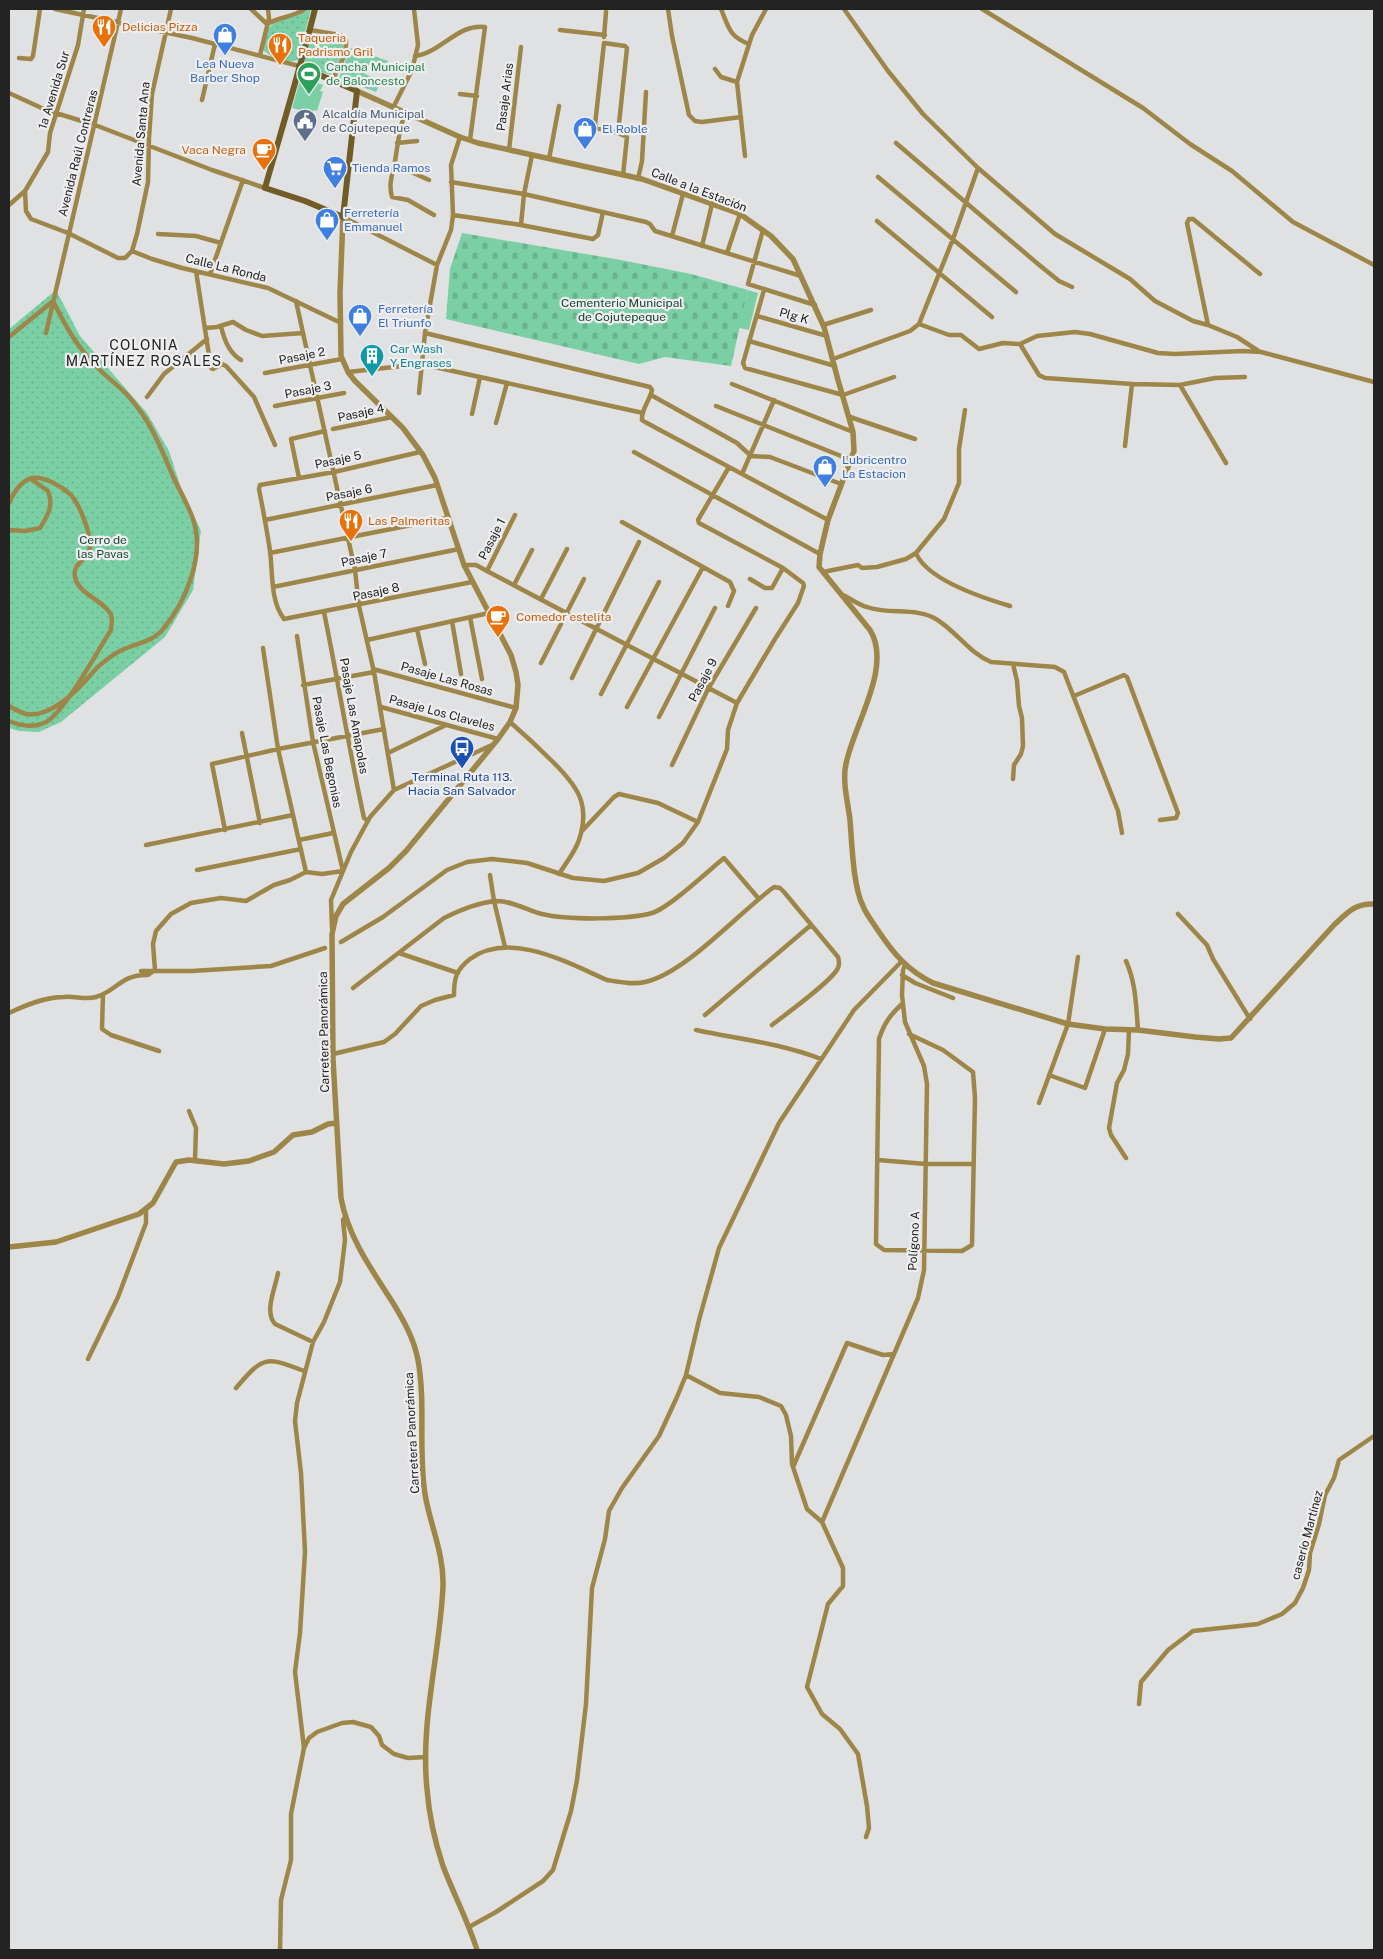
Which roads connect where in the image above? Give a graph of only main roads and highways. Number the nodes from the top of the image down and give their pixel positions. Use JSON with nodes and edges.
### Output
{"nodes":[{"id":1,"x":315,"y":9,"type":"edge"},
{"id":2,"x":299,"y":66,"type":"junction"}],
"edges":[{"from":1,"to":2,"type":"main road"},
{"from":2,"to":2,"type":"main road"}]}
